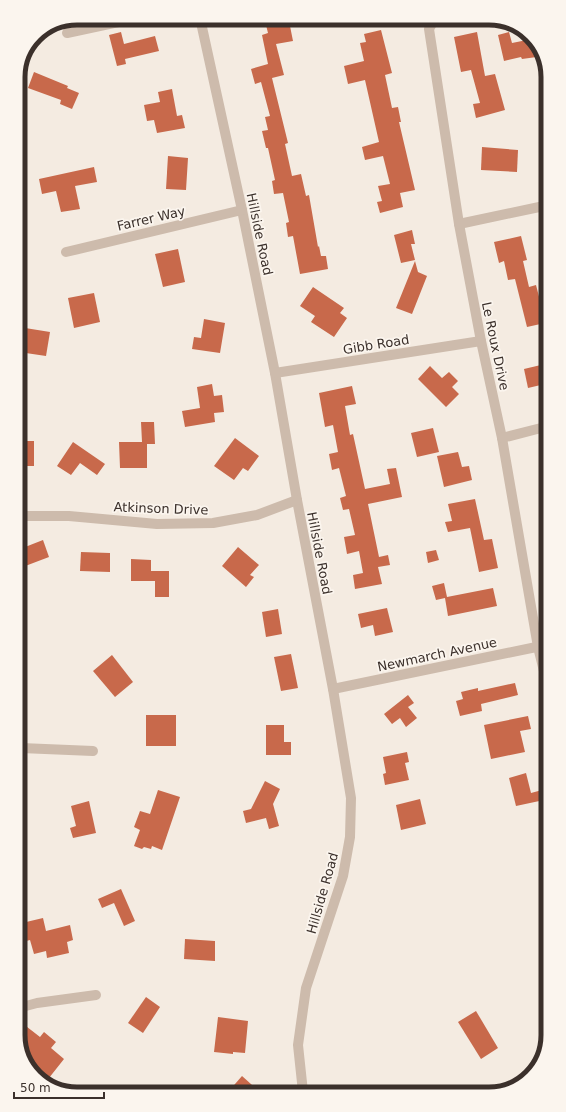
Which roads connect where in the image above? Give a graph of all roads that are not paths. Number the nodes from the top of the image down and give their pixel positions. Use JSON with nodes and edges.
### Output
{"nodes":[{"id":1,"x":105,"y":25,"type":"edge"},
{"id":2,"x":202,"y":25,"type":"edge"},
{"id":3,"x":432,"y":25,"type":"edge"},
{"id":4,"x":67,"y":33,"type":"dead end"},
{"id":5,"x":541,"y":207,"type":"edge"},
{"id":6,"x":242,"y":210,"type":"junction"},
{"id":7,"x":460,"y":224,"type":"junction"},
{"id":8,"x":66,"y":252,"type":"dead end"},
{"id":9,"x":481,"y":341,"type":"junction"},
{"id":10,"x":275,"y":373,"type":"junction"},
{"id":11,"x":541,"y":428,"type":"edge"},
{"id":12,"x":502,"y":438,"type":"junction"},
{"id":13,"x":297,"y":500,"type":"junction"},
{"id":14,"x":25,"y":516,"type":"edge"},
{"id":15,"x":541,"y":641,"type":"edge"},
{"id":16,"x":541,"y":646,"type":"edge"},
{"id":17,"x":333,"y":689,"type":"junction"},
{"id":18,"x":25,"y":748,"type":"edge"},
{"id":19,"x":92,"y":751,"type":"dead end"},
{"id":20,"x":96,"y":995,"type":"dead end"},
{"id":21,"x":25,"y":1006,"type":"edge"},
{"id":22,"x":302,"y":1087,"type":"edge"}],
"edges":[{"from":1,"to":4,"type":"street"},
{"from":2,"to":6,"type":"street","name":"Hillside Road"},
{"from":3,"to":7,"type":"street","name":"Le Roux Drive"},
{"from":5,"to":7,"type":"street"},
{"from":6,"to":8,"type":"street","name":"Farrer Way"},
{"from":6,"to":10,"type":"street","name":"Hillside Road"},
{"from":7,"to":9,"type":"street","name":"Le Roux Drive"},
{"from":9,"to":10,"type":"street","name":"Gibb Road"},
{"from":9,"to":12,"type":"street","name":"Le Roux Drive"},
{"from":10,"to":13,"type":"street","name":"Hillside Road"},
{"from":11,"to":12,"type":"street"},
{"from":12,"to":15,"type":"street","name":"Le Roux Drive"},
{"from":13,"to":14,"type":"street","name":"Atkinson Drive"},
{"from":13,"to":17,"type":"street","name":"Hillside Road"},
{"from":16,"to":17,"type":"street","name":"Newmarch Avenue"},
{"from":17,"to":22,"type":"street","name":"Hillside Road"},
{"from":18,"to":19,"type":"street"},
{"from":20,"to":21,"type":"street"}]}
